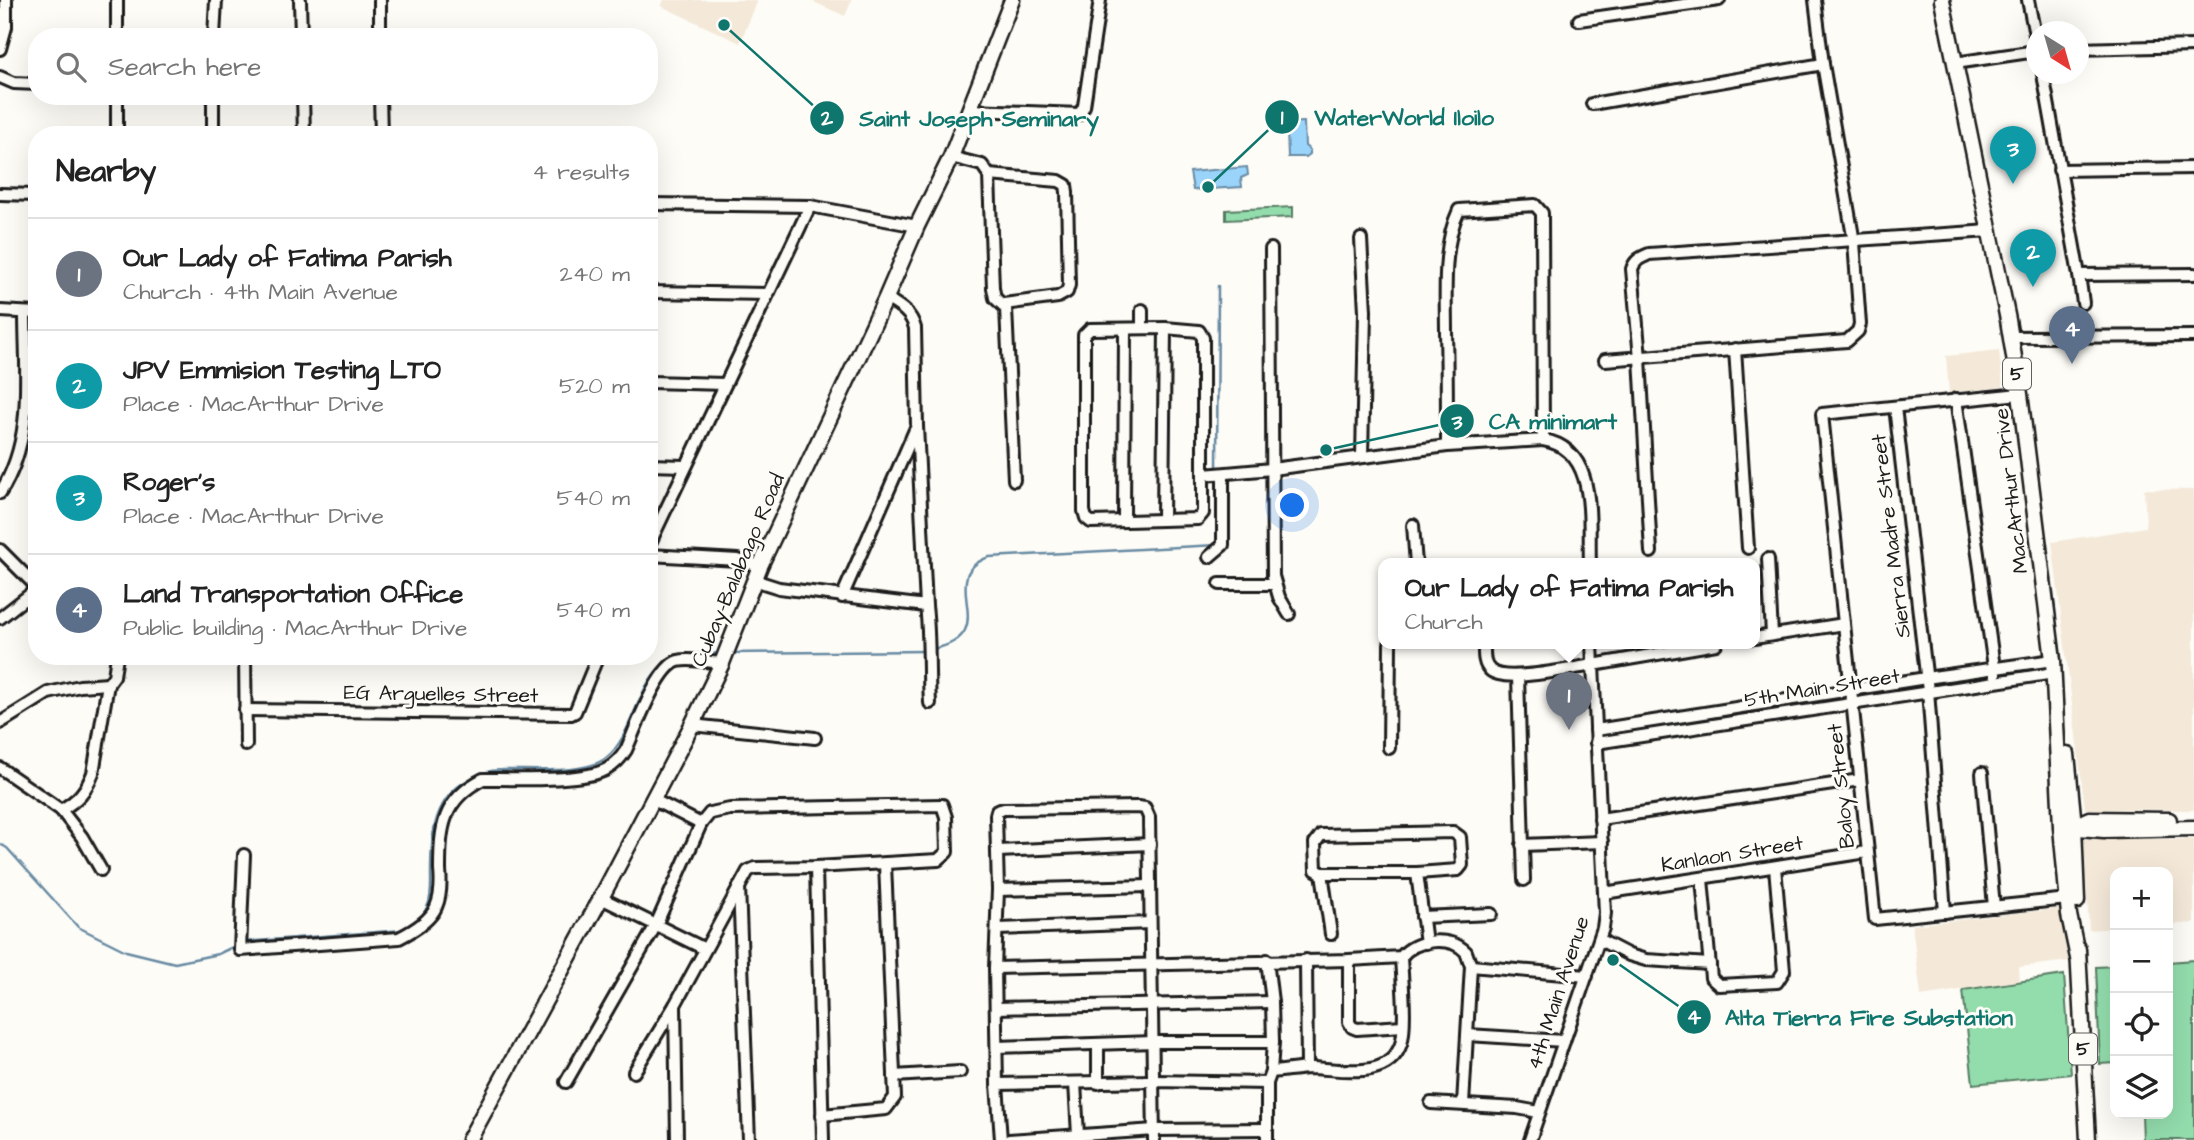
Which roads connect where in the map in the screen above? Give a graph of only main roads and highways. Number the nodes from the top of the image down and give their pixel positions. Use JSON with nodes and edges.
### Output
{"nodes":[{"id":1,"x":1012,"y":0,"type":"edge"},
{"id":2,"x":1942,"y":0,"type":"edge"},
{"id":3,"x":2194,"y":825,"type":"edge"},
{"id":4,"x":2068,"y":827,"type":"junction"},
{"id":5,"x":2078,"y":958,"type":"junction"},
{"id":6,"x":468,"y":1140,"type":"edge"},
{"id":7,"x":2088,"y":1140,"type":"edge"}],
"edges":[{"from":1,"to":6,"type":"main road","name":"Cubay-Balabago Road"},
{"from":2,"to":4,"type":"main road","name":"MacArthur Drive","number":"5"},
{"from":3,"to":4,"type":"main road"},
{"from":4,"to":5,"type":"main road","name":"MacArthur Drive","number":"5"},
{"from":4,"to":5,"type":"main road","name":"MacArthur Drive","number":"5"},
{"from":5,"to":7,"type":"main road","name":"MacArthur Drive","number":"5"}]}
